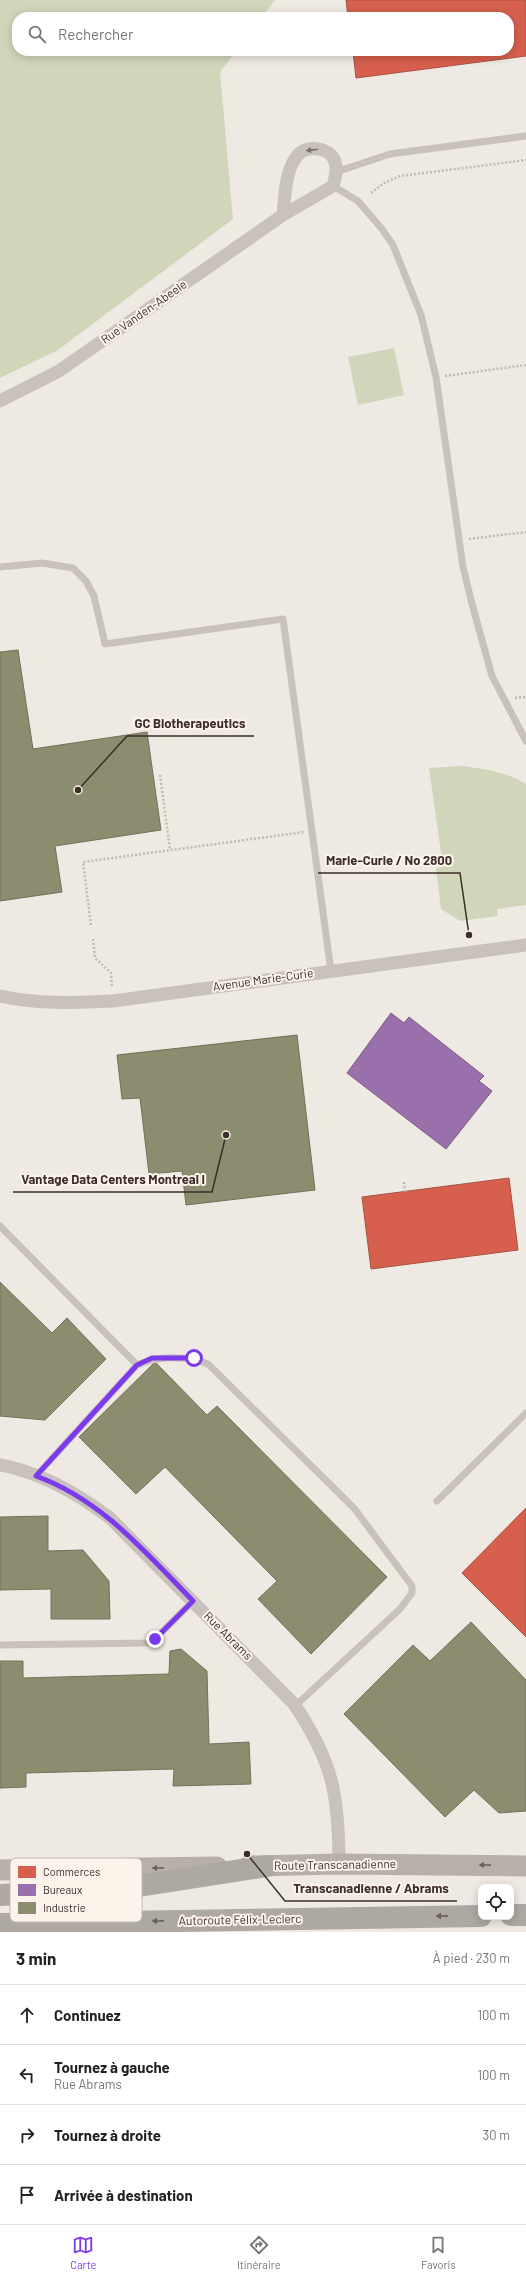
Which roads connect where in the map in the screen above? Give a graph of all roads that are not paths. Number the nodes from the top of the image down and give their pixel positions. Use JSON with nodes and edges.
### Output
{"nodes":[{"id":1,"x":526,"y":136,"type":"edge"},
{"id":2,"x":336,"y":172,"type":"junction"},
{"id":3,"x":333,"y":186,"type":"junction"},
{"id":4,"x":282,"y":215,"type":"junction"},
{"id":5,"x":0,"y":401,"type":"edge"},
{"id":6,"x":0,"y":567,"type":"edge"},
{"id":7,"x":526,"y":741,"type":"edge"},
{"id":8,"x":526,"y":945,"type":"edge"},
{"id":9,"x":331,"y":971,"type":"junction"},
{"id":10,"x":0,"y":996,"type":"edge"},
{"id":11,"x":0,"y":1226,"type":"edge"},
{"id":12,"x":137,"y":1365,"type":"junction"},
{"id":13,"x":526,"y":1413,"type":"edge"},
{"id":14,"x":0,"y":1465,"type":"edge"},
{"id":15,"x":36,"y":1476,"type":"junction"},
{"id":16,"x":437,"y":1501,"type":"dead end"},
{"id":17,"x":193,"y":1601,"type":"junction"},
{"id":18,"x":0,"y":1645,"type":"edge"},
{"id":19,"x":296,"y":1706,"type":"junction"},
{"id":20,"x":339,"y":1864,"type":"junction"},
{"id":21,"x":525,"y":1865,"type":"edge"},
{"id":22,"x":267,"y":1866,"type":"junction"},
{"id":23,"x":142,"y":1868,"type":"edge"},
{"id":24,"x":0,"y":1870,"type":"edge"},
{"id":25,"x":10,"y":1870,"type":"edge"},
{"id":26,"x":142,"y":1886,"type":"edge"},
{"id":27,"x":10,"y":1894,"type":"edge"},
{"id":28,"x":0,"y":1895,"type":"edge"},
{"id":29,"x":514,"y":1915,"type":"edge"},
{"id":30,"x":526,"y":1915,"type":"edge"},
{"id":31,"x":478,"y":1916,"type":"edge"},
{"id":32,"x":0,"y":1924,"type":"edge"},
{"id":33,"x":51,"y":1927,"type":"edge"}],
"edges":[{"from":1,"to":2,"type":"lane"},
{"from":2,"to":3,"type":"street"},
{"from":2,"to":4,"type":"street","one_way":true},
{"from":3,"to":4,"type":"street","name":"Rue Vanden-Abeele"},
{"from":3,"to":7,"type":"lane"},
{"from":4,"to":5,"type":"street","name":"Rue Vanden-Abeele"},
{"from":6,"to":9,"type":"lane"},
{"from":8,"to":9,"type":"street","name":"Avenue Marie-Curie"},
{"from":9,"to":10,"type":"street","name":"Avenue Marie-Curie"},
{"from":11,"to":12,"type":"lane"},
{"from":12,"to":15,"type":"lane"},
{"from":12,"to":19,"type":"lane"},
{"from":13,"to":16,"type":"lane"},
{"from":14,"to":15,"type":"street","name":"Rue Abrams"},
{"from":15,"to":17,"type":"street","name":"Rue Abrams"},
{"from":17,"to":18,"type":"lane"},
{"from":17,"to":19,"type":"street","name":"Rue Abrams"},
{"from":19,"to":20,"type":"street","name":"Rue Abrams"},
{"from":21,"to":20,"type":"main road","name":"Route Transcanadienne","one_way":true},
{"from":20,"to":22,"type":"main road","name":"Route Transcanadienne"},
{"from":22,"to":23,"type":"main road","name":"Route Transcanadienne","one_way":true},
{"from":22,"to":26,"type":"highway"},
{"from":25,"to":24,"type":"main road","name":"Route Transcanadienne","one_way":true},
{"from":27,"to":28,"type":"highway"},
{"from":29,"to":30,"type":"highway"},
{"from":31,"to":33,"type":"highway","name":"Autoroute Félix-Leclerc","one_way":true},
{"from":32,"to":33,"type":"highway","name":"Autoroute Félix-Leclerc"}]}
